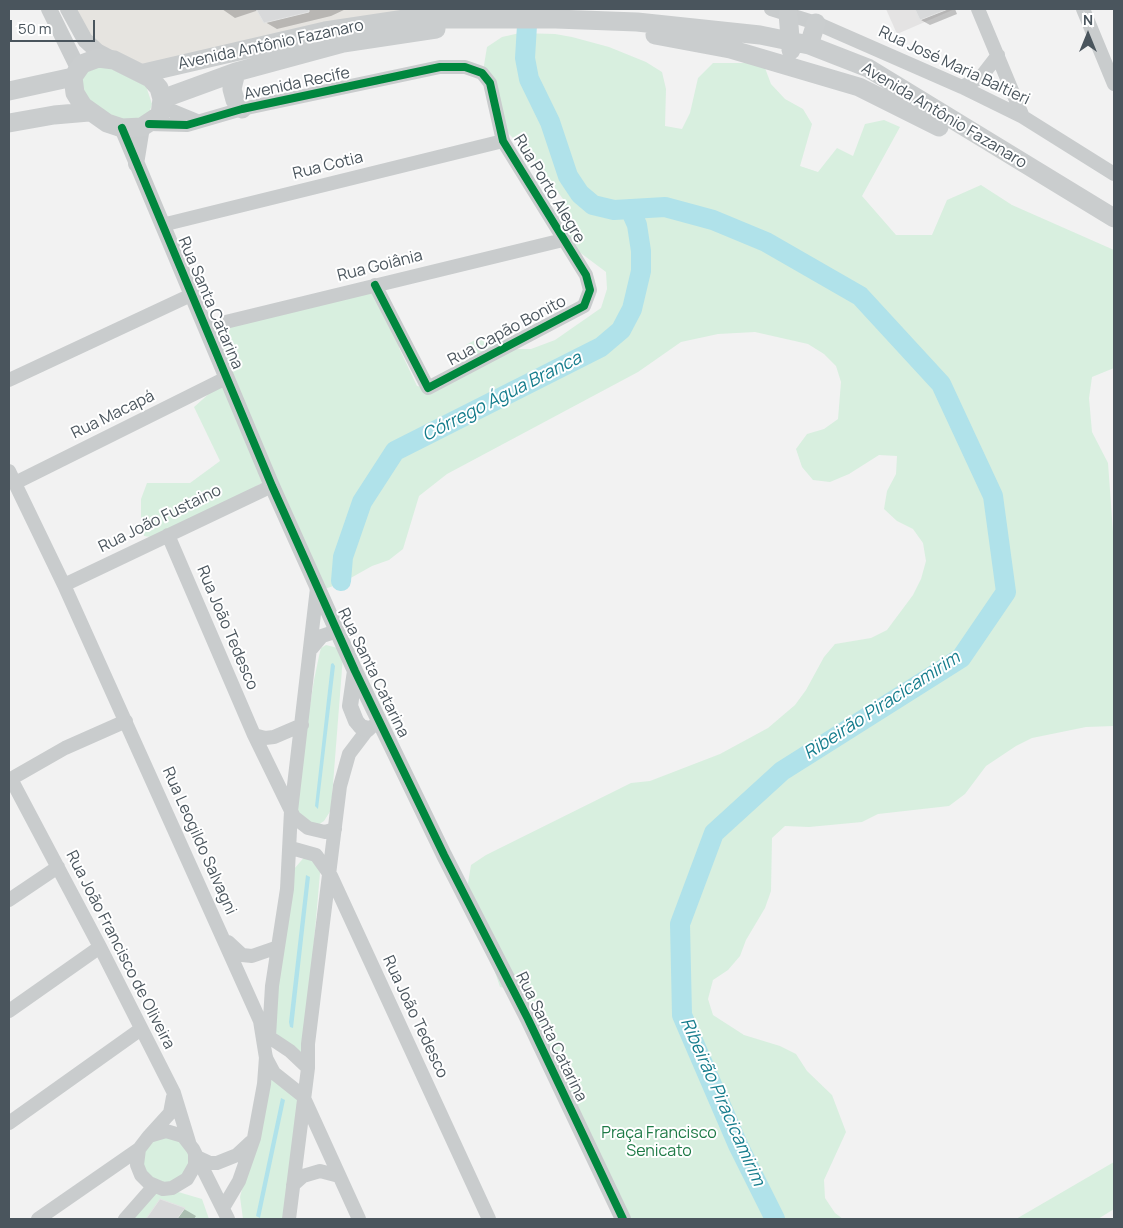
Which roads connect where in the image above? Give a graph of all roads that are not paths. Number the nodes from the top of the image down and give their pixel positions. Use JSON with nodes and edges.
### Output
{"nodes":[{"id":1,"x":49,"y":9,"type":"edge"},
{"id":2,"x":68,"y":9,"type":"edge"},
{"id":3,"x":978,"y":9,"type":"edge"},
{"id":4,"x":1083,"y":9,"type":"edge"},
{"id":5,"x":779,"y":11,"type":"edge"},
{"id":6,"x":554,"y":19,"type":"junction"},
{"id":7,"x":493,"y":20,"type":"junction"},
{"id":8,"x":816,"y":23,"type":"junction"},
{"id":9,"x":788,"y":39,"type":"junction"},
{"id":10,"x":810,"y":45,"type":"junction"},
{"id":11,"x":998,"y":55,"type":"junction"},
{"id":12,"x":114,"y":60,"type":"junction"},
{"id":13,"x":451,"y":67,"type":"joint"},
{"id":14,"x":868,"y":68,"type":"junction"},
{"id":15,"x":799,"y":70,"type":"junction"},
{"id":16,"x":236,"y":72,"type":"junction"},
{"id":17,"x":76,"y":73,"type":"junction"},
{"id":18,"x":144,"y":73,"type":"junction"},
{"id":19,"x":1114,"y":84,"type":"edge"},
{"id":20,"x":859,"y":87,"type":"junction"},
{"id":21,"x":962,"y":87,"type":"junction"},
{"id":22,"x":9,"y":91,"type":"edge"},
{"id":23,"x":163,"y":103,"type":"junction"},
{"id":24,"x":242,"y":109,"type":"junction"},
{"id":25,"x":89,"y":112,"type":"junction"},
{"id":26,"x":1023,"y":117,"type":"junction"},
{"id":27,"x":197,"y":121,"type":"junction"},
{"id":28,"x":9,"y":123,"type":"edge"},
{"id":29,"x":145,"y":125,"type":"junction"},
{"id":30,"x":122,"y":128,"type":"junction"},
{"id":31,"x":503,"y":141,"type":"junction"},
{"id":32,"x":136,"y":164,"type":"junction"},
{"id":33,"x":1114,"y":174,"type":"edge"},
{"id":34,"x":1114,"y":218,"type":"edge"},
{"id":35,"x":162,"y":225,"type":"junction"},
{"id":36,"x":1114,"y":231,"type":"edge"},
{"id":37,"x":563,"y":240,"type":"junction"},
{"id":38,"x":375,"y":285,"type":"junction"},
{"id":39,"x":590,"y":290,"type":"joint"},
{"id":40,"x":191,"y":295,"type":"junction"},
{"id":41,"x":205,"y":327,"type":"junction"},
{"id":42,"x":226,"y":378,"type":"junction"},
{"id":43,"x":9,"y":380,"type":"edge"},
{"id":44,"x":12,"y":477,"type":"edge"},
{"id":45,"x":272,"y":486,"type":"junction"},
{"id":46,"x":168,"y":535,"type":"junction"},
{"id":47,"x":64,"y":585,"type":"junction"},
{"id":48,"x":317,"y":588,"type":"junction"},
{"id":49,"x":338,"y":633,"type":"junction"},
{"id":50,"x":312,"y":648,"type":"junction"},
{"id":51,"x":355,"y":670,"type":"junction"},
{"id":52,"x":126,"y":721,"type":"junction"},
{"id":53,"x":302,"y":725,"type":"junction"},
{"id":54,"x":374,"y":726,"type":"junction"},
{"id":55,"x":254,"y":735,"type":"junction"},
{"id":56,"x":10,"y":779,"type":"edge"},
{"id":57,"x":291,"y":812,"type":"junction"},
{"id":58,"x":335,"y":829,"type":"junction"},
{"id":59,"x":291,"y":848,"type":"junction"},
{"id":60,"x":58,"y":867,"type":"junction"},
{"id":61,"x":331,"y":876,"type":"junction"},
{"id":62,"x":9,"y":900,"type":"edge"},
{"id":63,"x":222,"y":936,"type":"junction"},
{"id":64,"x":100,"y":946,"type":"junction"},
{"id":65,"x":278,"y":947,"type":"junction"},
{"id":66,"x":9,"y":1011,"type":"edge"},
{"id":67,"x":140,"y":1029,"type":"junction"},
{"id":68,"x":269,"y":1037,"type":"junction"},
{"id":69,"x":266,"y":1058,"type":"junction"},
{"id":70,"x":308,"y":1068,"type":"junction"},
{"id":71,"x":174,"y":1094,"type":"junction"},
{"id":72,"x":303,"y":1096,"type":"junction"},
{"id":73,"x":9,"y":1123,"type":"edge"},
{"id":74,"x":149,"y":1136,"type":"junction"},
{"id":75,"x":254,"y":1138,"type":"junction"},
{"id":76,"x":189,"y":1142,"type":"junction"},
{"id":77,"x":139,"y":1149,"type":"junction"},
{"id":78,"x":195,"y":1156,"type":"junction"},
{"id":79,"x":340,"y":1176,"type":"junction"},
{"id":80,"x":181,"y":1185,"type":"junction"},
{"id":81,"x":293,"y":1185,"type":"junction"},
{"id":82,"x":154,"y":1186,"type":"junction"},
{"id":83,"x":214,"y":1189,"type":"junction"},
{"id":84,"x":226,"y":1214,"type":"edge"},
{"id":85,"x":38,"y":1219,"type":"edge"},
{"id":86,"x":125,"y":1219,"type":"edge"},
{"id":87,"x":289,"y":1219,"type":"edge"},
{"id":88,"x":359,"y":1219,"type":"edge"},
{"id":89,"x":489,"y":1219,"type":"edge"},
{"id":90,"x":623,"y":1219,"type":"edge"}],
"edges":[{"from":1,"to":17,"type":"street"},
{"from":2,"to":12,"type":"street"},
{"from":3,"to":11,"type":"street"},
{"from":4,"to":19,"type":"street"},
{"from":5,"to":8,"type":"street","name":"Rua José Maria Baltieri"},
{"from":5,"to":9,"type":"main road"},
{"from":6,"to":7,"type":"main road","name":"Avenida Antônio Fazanaro"},
{"from":6,"to":9,"type":"main road","name":"Avenida Antônio Fazanaro"},
{"from":6,"to":15,"type":"main road","name":"Avenida Antônio Fazanaro"},
{"from":7,"to":16,"type":"main road","name":"Avenida Antônio Fazanaro"},
{"from":7,"to":18,"type":"main road","name":"Avenida Antônio Fazanaro"},
{"from":8,"to":10,"type":"main road"},
{"from":8,"to":21,"type":"street","name":"Rua José Maria Baltieri"},
{"from":9,"to":10,"type":"main road","name":"Avenida Antônio Fazanaro"},
{"from":9,"to":15,"type":"main road"},
{"from":10,"to":14,"type":"main road","name":"Avenida Antônio Fazanaro"},
{"from":11,"to":21,"type":"street"},
{"from":11,"to":26,"type":"street"},
{"from":12,"to":17,"type":"main road"},
{"from":12,"to":18,"type":"main road"},
{"from":13,"to":24,"type":"street","name":"Avenida Recife"},
{"from":13,"to":31,"type":"street","name":"Rua Porto Alegre"},
{"from":14,"to":20,"type":"main road"},
{"from":14,"to":34,"type":"main road","name":"Avenida Antônio Fazanaro"},
{"from":15,"to":20,"type":"main road","name":"Avenida Antônio Fazanaro"},
{"from":16,"to":23,"type":"main road","name":"Avenida Antônio Fazanaro"},
{"from":16,"to":24,"type":"main road"},
{"from":17,"to":22,"type":"main road"},
{"from":17,"to":25,"type":"main road"},
{"from":18,"to":23,"type":"main road"},
{"from":20,"to":36,"type":"main road","name":"Avenida Antônio Fazanaro"},
{"from":21,"to":26,"type":"street","name":"Rua José Maria Baltieri"},
{"from":23,"to":27,"type":"street"},
{"from":23,"to":29,"type":"main road"},
{"from":24,"to":27,"type":"street","name":"Avenida Recife"},
{"from":25,"to":28,"type":"main road"},
{"from":25,"to":30,"type":"main road"},
{"from":26,"to":33,"type":"street","name":"Rua José Maria Baltieri"},
{"from":27,"to":29,"type":"street","name":"Avenida Recife"},
{"from":29,"to":30,"type":"main road"},
{"from":29,"to":32,"type":"street"},
{"from":30,"to":32,"type":"street","name":"Rua Santa Catarina"},
{"from":31,"to":35,"type":"street","name":"Rua Cotia"},
{"from":31,"to":37,"type":"street","name":"Rua Porto Alegre"},
{"from":32,"to":35,"type":"street","name":"Rua Santa Catarina"},
{"from":35,"to":40,"type":"street","name":"Rua Santa Catarina"},
{"from":37,"to":38,"type":"street","name":"Rua Goiânia"},
{"from":37,"to":39,"type":"street","name":"Rua Porto Alegre"},
{"from":38,"to":39,"type":"street","name":"Rua Capão Bonito"},
{"from":38,"to":41,"type":"street","name":"Rua Goiânia"},
{"from":40,"to":41,"type":"street","name":"Rua Santa Catarina"},
{"from":40,"to":43,"type":"street"},
{"from":41,"to":42,"type":"street","name":"Rua Santa Catarina"},
{"from":42,"to":44,"type":"street","name":"Rua Macapá"},
{"from":42,"to":45,"type":"street","name":"Rua Santa Catarina"},
{"from":44,"to":47,"type":"street","name":"Rua Leogildo Salvagni"},
{"from":45,"to":46,"type":"street","name":"Rua João Fustaino"},
{"from":45,"to":48,"type":"street","name":"Rua Santa Catarina"},
{"from":46,"to":47,"type":"street","name":"Rua João Fustaino"},
{"from":46,"to":55,"type":"street","name":"Rua João Tedesco"},
{"from":47,"to":52,"type":"street","name":"Rua Leogildo Salvagni"},
{"from":48,"to":49,"type":"street","name":"Rua Santa Catarina"},
{"from":48,"to":50,"type":"street"},
{"from":49,"to":50,"type":"street"},
{"from":49,"to":51,"type":"street","name":"Rua Santa Catarina"},
{"from":50,"to":53,"type":"street"},
{"from":51,"to":54,"type":"street","name":"Rua Santa Catarina"},
{"from":51,"to":54,"type":"street"},
{"from":52,"to":56,"type":"street"},
{"from":52,"to":63,"type":"street","name":"Rua Leogildo Salvagni"},
{"from":53,"to":55,"type":"street"},
{"from":53,"to":57,"type":"street"},
{"from":54,"to":58,"type":"street"},
{"from":54,"to":90,"type":"street","name":"Rua Santa Catarina"},
{"from":55,"to":57,"type":"street","name":"Rua João Tedesco"},
{"from":56,"to":60,"type":"street","name":"Rua João Francisco de Oliveira"},
{"from":57,"to":58,"type":"street","name":"Rua João Tedesco"},
{"from":57,"to":59,"type":"street"},
{"from":58,"to":61,"type":"street"},
{"from":59,"to":61,"type":"street","name":"Rua João Tedesco"},
{"from":59,"to":65,"type":"street"},
{"from":60,"to":62,"type":"street"},
{"from":60,"to":64,"type":"street","name":"Rua João Francisco de Oliveira"},
{"from":61,"to":70,"type":"street"},
{"from":61,"to":89,"type":"street","name":"Rua João Tedesco"},
{"from":63,"to":65,"type":"street"},
{"from":63,"to":69,"type":"street","name":"Rua Leogildo Salvagni"},
{"from":64,"to":66,"type":"street"},
{"from":64,"to":67,"type":"street","name":"Rua João Francisco de Oliveira"},
{"from":65,"to":68,"type":"street"},
{"from":67,"to":71,"type":"street","name":"Rua João Francisco de Oliveira"},
{"from":67,"to":73,"type":"street"},
{"from":68,"to":69,"type":"street"},
{"from":68,"to":70,"type":"street"},
{"from":69,"to":72,"type":"street","name":"Rua Leogildo Salvagni"},
{"from":69,"to":75,"type":"street"},
{"from":70,"to":72,"type":"street"},
{"from":71,"to":74,"type":"street"},
{"from":71,"to":76,"type":"street","name":"Rua João Francisco de Oliveira"},
{"from":72,"to":79,"type":"street","name":"Rua Leogildo Salvagni"},
{"from":72,"to":81,"type":"street"},
{"from":74,"to":76,"type":"street"},
{"from":74,"to":77,"type":"street"},
{"from":75,"to":78,"type":"street"},
{"from":75,"to":84,"type":"street"},
{"from":76,"to":78,"type":"street"},
{"from":77,"to":82,"type":"street"},
{"from":77,"to":85,"type":"street"},
{"from":78,"to":80,"type":"street"},
{"from":78,"to":83,"type":"street"},
{"from":79,"to":81,"type":"street"},
{"from":79,"to":88,"type":"street","name":"Rua Leogildo Salvagni"},
{"from":80,"to":82,"type":"street"},
{"from":80,"to":83,"type":"street"},
{"from":81,"to":87,"type":"street"},
{"from":82,"to":86,"type":"street"},
{"from":83,"to":84,"type":"street"}]}
